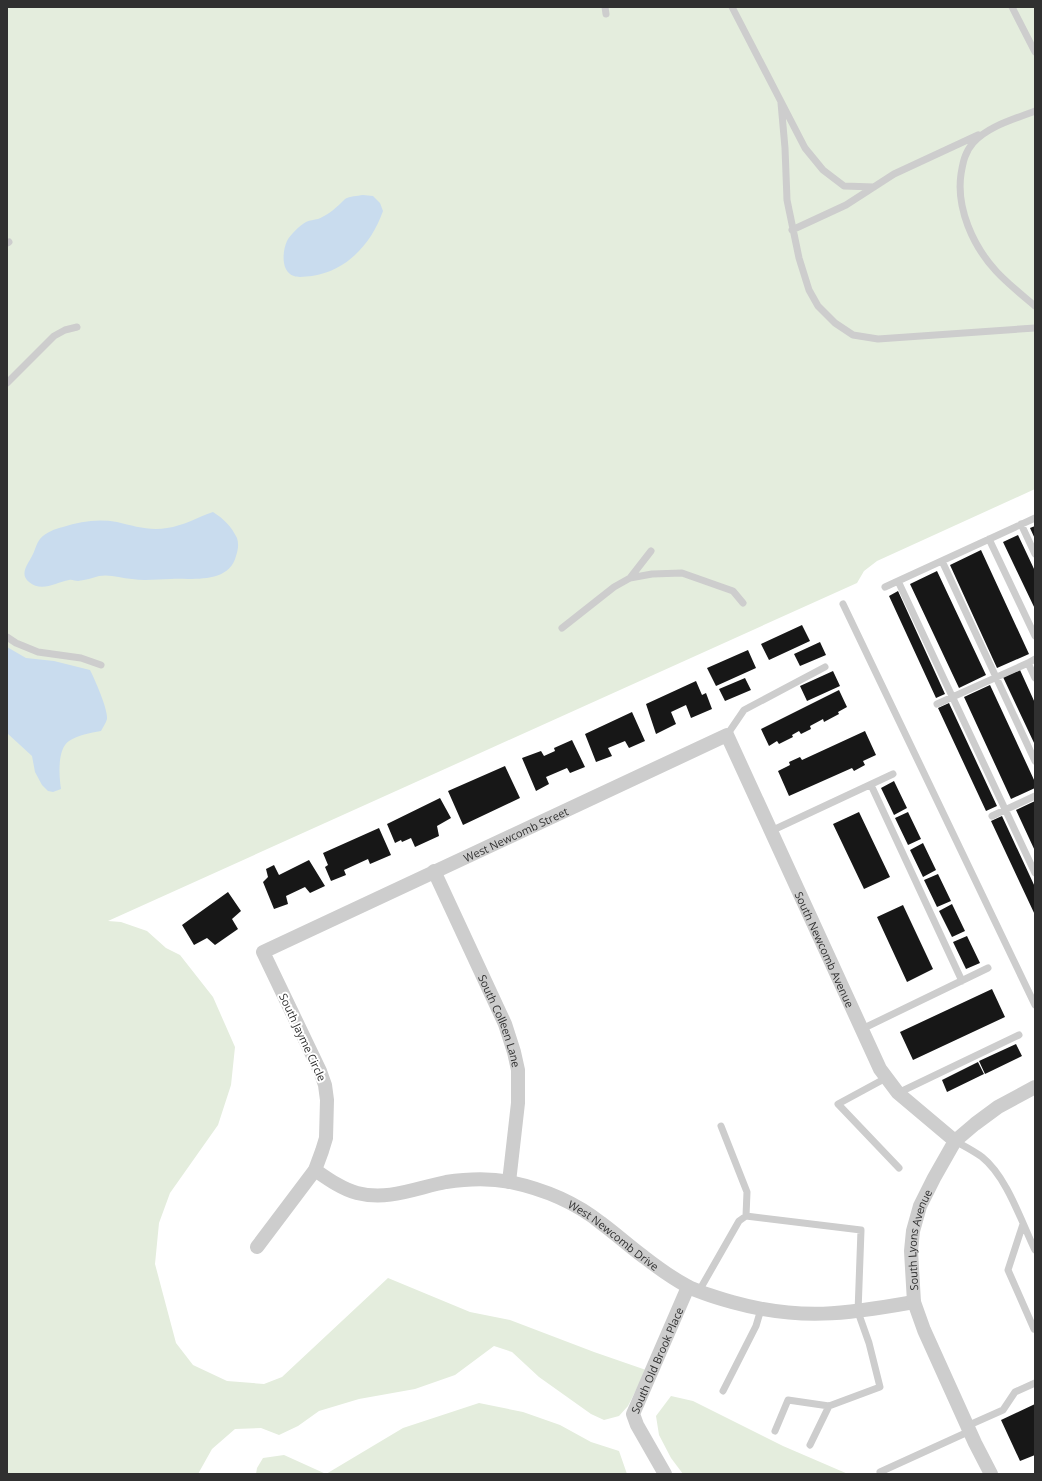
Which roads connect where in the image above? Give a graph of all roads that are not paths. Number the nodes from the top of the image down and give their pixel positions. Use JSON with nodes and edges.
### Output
{"nodes":[{"id":1,"x":732,"y":7,"type":"edge"},
{"id":2,"x":1012,"y":7,"type":"edge"},
{"id":3,"x":1035,"y":52,"type":"edge"},
{"id":4,"x":781,"y":103,"type":"junction"},
{"id":5,"x":1035,"y":111,"type":"edge"},
{"id":6,"x":987,"y":131,"type":"junction"},
{"id":7,"x":874,"y":187,"type":"junction"},
{"id":8,"x":792,"y":230,"type":"junction"},
{"id":9,"x":1035,"y":306,"type":"edge"},
{"id":10,"x":77,"y":327,"type":"dead end"},
{"id":11,"x":1035,"y":328,"type":"edge"},
{"id":12,"x":7,"y":383,"type":"edge"},
{"id":13,"x":1035,"y":518,"type":"edge"},
{"id":14,"x":1021,"y":524,"type":"junction"},
{"id":15,"x":989,"y":539,"type":"junction"},
{"id":16,"x":651,"y":550,"type":"dead end"},
{"id":17,"x":1035,"y":554,"type":"edge"},
{"id":18,"x":942,"y":561,"type":"junction"},
{"id":19,"x":630,"y":578,"type":"junction"},
{"id":20,"x":898,"y":581,"type":"junction"},
{"id":21,"x":885,"y":586,"type":"dead end"},
{"id":22,"x":743,"y":602,"type":"dead end"},
{"id":23,"x":842,"y":604,"type":"dead end"},
{"id":24,"x":562,"y":628,"type":"dead end"},
{"id":25,"x":1035,"y":636,"type":"edge"},
{"id":26,"x":7,"y":637,"type":"edge"},
{"id":27,"x":1032,"y":661,"type":"edge"},
{"id":28,"x":101,"y":665,"type":"dead end"},
{"id":29,"x":825,"y":667,"type":"dead end"},
{"id":30,"x":996,"y":677,"type":"junction"},
{"id":31,"x":1035,"y":678,"type":"edge"},
{"id":32,"x":953,"y":697,"type":"junction"},
{"id":33,"x":937,"y":704,"type":"dead end"},
{"id":34,"x":727,"y":735,"type":"junction"},
{"id":35,"x":1035,"y":761,"type":"edge"},
{"id":36,"x":893,"y":774,"type":"dead end"},
{"id":37,"x":871,"y":784,"type":"junction"},
{"id":38,"x":1035,"y":796,"type":"edge"},
{"id":39,"x":1005,"y":810,"type":"junction"},
{"id":40,"x":992,"y":816,"type":"dead end"},
{"id":41,"x":771,"y":831,"type":"junction"},
{"id":42,"x":434,"y":871,"type":"junction"},
{"id":43,"x":1035,"y":873,"type":"edge"},
{"id":44,"x":304,"y":932,"type":"joint"},
{"id":45,"x":988,"y":968,"type":"dead end"},
{"id":46,"x":962,"y":981,"type":"junction"},
{"id":47,"x":1035,"y":1005,"type":"edge"},
{"id":48,"x":862,"y":1029,"type":"junction"},
{"id":49,"x":1019,"y":1035,"type":"dead end"},
{"id":50,"x":886,"y":1078,"type":"junction"},
{"id":51,"x":1035,"y":1087,"type":"edge"},
{"id":52,"x":898,"y":1093,"type":"junction"},
{"id":53,"x":721,"y":1126,"type":"dead end"},
{"id":54,"x":955,"y":1141,"type":"junction"},
{"id":55,"x":899,"y":1168,"type":"dead end"},
{"id":56,"x":315,"y":1170,"type":"junction"},
{"id":57,"x":509,"y":1182,"type":"junction"},
{"id":58,"x":746,"y":1216,"type":"junction"},
{"id":59,"x":1023,"y":1224,"type":"junction"},
{"id":60,"x":257,"y":1247,"type":"dead end"},
{"id":61,"x":1035,"y":1250,"type":"edge"},
{"id":62,"x":694,"y":1289,"type":"junction"},
{"id":63,"x":914,"y":1302,"type":"junction"},
{"id":64,"x":761,"y":1309,"type":"junction"},
{"id":65,"x":858,"y":1312,"type":"junction"},
{"id":66,"x":1035,"y":1328,"type":"edge"},
{"id":67,"x":1035,"y":1383,"type":"edge"},
{"id":68,"x":723,"y":1391,"type":"dead end"},
{"id":69,"x":829,"y":1406,"type":"junction"},
{"id":70,"x":969,"y":1429,"type":"junction"},
{"id":71,"x":775,"y":1431,"type":"dead end"},
{"id":72,"x":810,"y":1445,"type":"dead end"},
{"id":73,"x":880,"y":1472,"type":"dead end"},
{"id":74,"x":665,"y":1474,"type":"edge"},
{"id":75,"x":991,"y":1474,"type":"edge"}],
"edges":[{"from":1,"to":4,"type":"lane"},
{"from":2,"to":3,"type":"lane"},
{"from":4,"to":7,"type":"lane"},
{"from":4,"to":8,"type":"lane"},
{"from":5,"to":6,"type":"lane"},
{"from":6,"to":7,"type":"lane"},
{"from":6,"to":9,"type":"lane"},
{"from":7,"to":8,"type":"lane"},
{"from":8,"to":11,"type":"lane"},
{"from":10,"to":12,"type":"lane"},
{"from":13,"to":14,"type":"lane"},
{"from":14,"to":15,"type":"lane"},
{"from":14,"to":17,"type":"lane"},
{"from":15,"to":18,"type":"lane"},
{"from":15,"to":25,"type":"lane"},
{"from":16,"to":19,"type":"lane"},
{"from":18,"to":20,"type":"lane"},
{"from":18,"to":30,"type":"lane"},
{"from":19,"to":22,"type":"lane"},
{"from":19,"to":24,"type":"lane"},
{"from":20,"to":21,"type":"lane"},
{"from":20,"to":32,"type":"lane"},
{"from":23,"to":47,"type":"lane"},
{"from":26,"to":28,"type":"lane"},
{"from":27,"to":30,"type":"lane"},
{"from":27,"to":31,"type":"lane"},
{"from":29,"to":34,"type":"lane"},
{"from":30,"to":32,"type":"lane"},
{"from":30,"to":35,"type":"lane"},
{"from":32,"to":33,"type":"lane"},
{"from":32,"to":39,"type":"lane"},
{"from":34,"to":41,"type":"street","name":"South Newcomb Avenue"},
{"from":34,"to":42,"type":"street","name":"West Newcomb Street"},
{"from":36,"to":37,"type":"lane"},
{"from":37,"to":41,"type":"lane"},
{"from":37,"to":46,"type":"lane"},
{"from":38,"to":39,"type":"lane"},
{"from":39,"to":40,"type":"lane"},
{"from":39,"to":43,"type":"lane"},
{"from":41,"to":48,"type":"street","name":"South Newcomb Avenue"},
{"from":42,"to":44,"type":"street","name":"West Newcomb Street"},
{"from":42,"to":57,"type":"street","name":"South Colleen Lane"},
{"from":44,"to":56,"type":"street","name":"South Jayme Circle"},
{"from":45,"to":46,"type":"lane"},
{"from":46,"to":48,"type":"lane"},
{"from":48,"to":50,"type":"street","name":"South Newcomb Avenue"},
{"from":49,"to":52,"type":"lane"},
{"from":50,"to":52,"type":"street","name":"South Newcomb Avenue"},
{"from":50,"to":55,"type":"lane"},
{"from":51,"to":54,"type":"street","name":"South Lyons Avenue"},
{"from":52,"to":54,"type":"street","name":"South Newcomb Avenue"},
{"from":53,"to":58,"type":"lane"},
{"from":54,"to":59,"type":"lane"},
{"from":54,"to":63,"type":"street","name":"South Lyons Avenue"},
{"from":56,"to":57,"type":"street","name":"West Newcomb Drive"},
{"from":56,"to":60,"type":"street","name":"South Jayme Circle"},
{"from":57,"to":62,"type":"street","name":"West Newcomb Drive"},
{"from":58,"to":62,"type":"lane"},
{"from":58,"to":65,"type":"lane"},
{"from":59,"to":61,"type":"lane"},
{"from":59,"to":66,"type":"lane"},
{"from":62,"to":64,"type":"street","name":"West Newcomb Drive"},
{"from":62,"to":74,"type":"street","name":"South Old Brook Place"},
{"from":63,"to":65,"type":"street","name":"West Newcomb Drive"},
{"from":63,"to":70,"type":"street","name":"South Lyons Avenue"},
{"from":64,"to":65,"type":"street","name":"West Newcomb Drive"},
{"from":64,"to":68,"type":"lane"},
{"from":65,"to":69,"type":"lane"},
{"from":67,"to":70,"type":"lane"},
{"from":69,"to":71,"type":"lane"},
{"from":69,"to":72,"type":"lane"},
{"from":70,"to":73,"type":"lane"},
{"from":70,"to":75,"type":"street","name":"South Lyons Avenue"}]}
